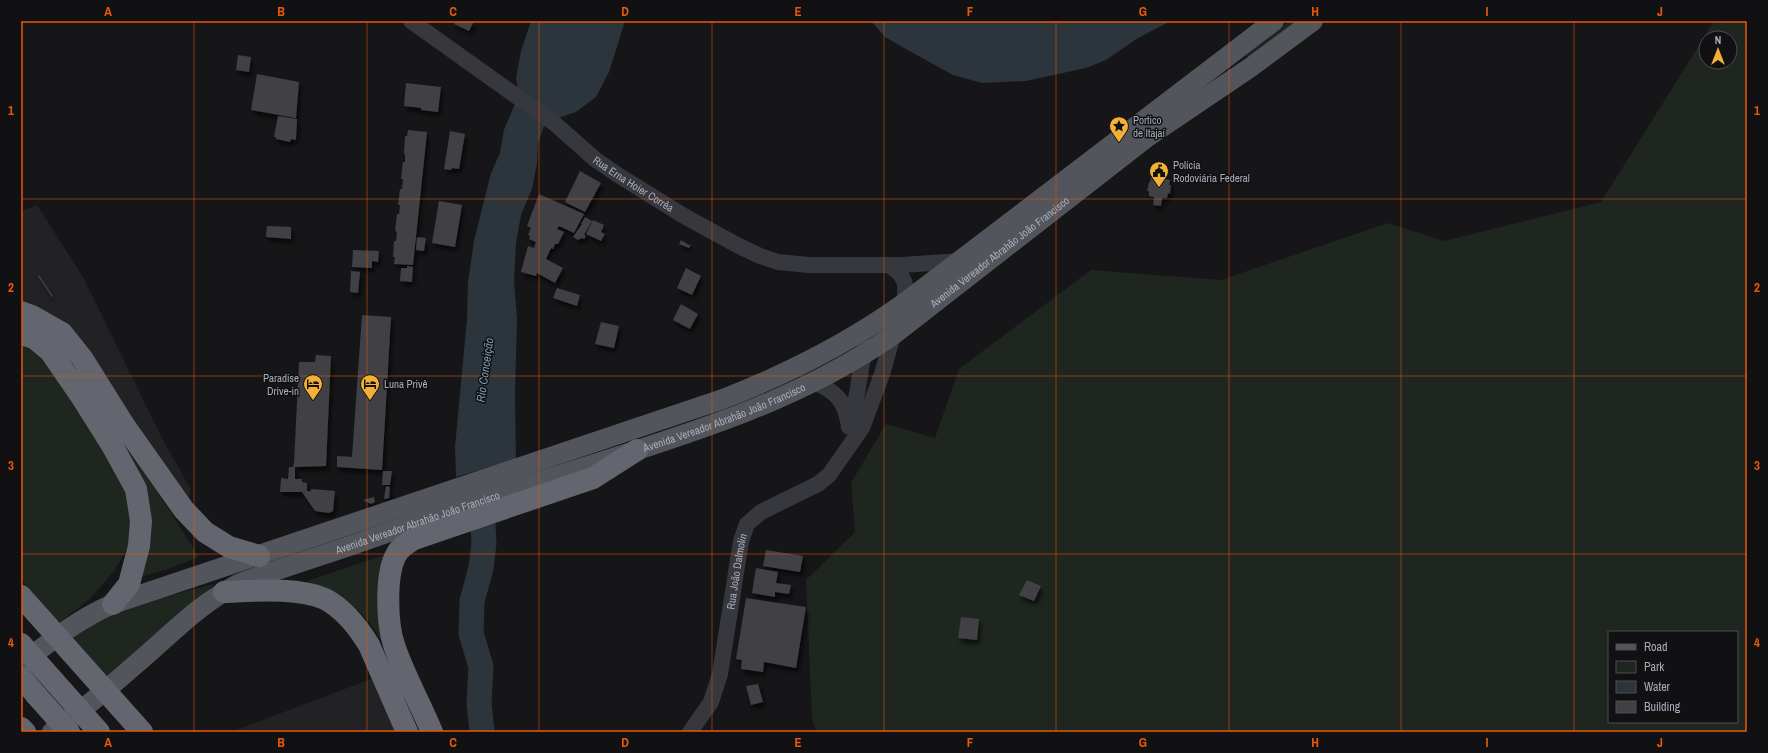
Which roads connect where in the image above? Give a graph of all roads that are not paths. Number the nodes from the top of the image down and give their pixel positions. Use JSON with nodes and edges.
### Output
{"nodes":[{"id":1,"x":411,"y":21,"type":"edge"},
{"id":2,"x":1274,"y":21,"type":"edge"},
{"id":3,"x":1312,"y":21,"type":"edge"},
{"id":4,"x":961,"y":261,"type":"junction"},
{"id":5,"x":889,"y":265,"type":"junction"},
{"id":6,"x":903,"y":304,"type":"junction"},
{"id":7,"x":21,"y":312,"type":"edge"},
{"id":8,"x":871,"y":327,"type":"junction"},
{"id":9,"x":21,"y":334,"type":"edge"},
{"id":10,"x":893,"y":335,"type":"junction"},
{"id":11,"x":863,"y":357,"type":"junction"},
{"id":12,"x":814,"y":382,"type":"junction"},
{"id":13,"x":849,"y":427,"type":"junction"},
{"id":14,"x":637,"y":450,"type":"joint"},
{"id":15,"x":842,"y":455,"type":"junction"},
{"id":16,"x":547,"y":477,"type":"junction"},
{"id":17,"x":440,"y":514,"type":"junction"},
{"id":18,"x":259,"y":556,"type":"junction"},
{"id":19,"x":224,"y":592,"type":"junction"},
{"id":20,"x":21,"y":596,"type":"edge"},
{"id":21,"x":113,"y":604,"type":"junction"},
{"id":22,"x":21,"y":644,"type":"edge"},
{"id":23,"x":21,"y":664,"type":"edge"},
{"id":24,"x":21,"y":677,"type":"edge"},
{"id":25,"x":21,"y":728,"type":"edge"},
{"id":26,"x":25,"y":732,"type":"edge"},
{"id":27,"x":52,"y":732,"type":"edge"},
{"id":28,"x":69,"y":732,"type":"edge"},
{"id":29,"x":99,"y":732,"type":"edge"},
{"id":30,"x":142,"y":732,"type":"edge"},
{"id":31,"x":407,"y":732,"type":"edge"},
{"id":32,"x":432,"y":732,"type":"edge"},
{"id":33,"x":690,"y":732,"type":"edge"}],
"edges":[{"from":1,"to":5,"type":"street","name":"Rua Erna Hoier Corrêa"},
{"from":2,"to":4,"type":"main road","name":"Avenida Vereador Abrahão João Francisco"},
{"from":3,"to":10,"type":"main road","name":"Avenida Vereador Abrahão João Francisco"},
{"from":4,"to":5,"type":"street","name":"Rua Erna Hoier Corrêa"},
{"from":4,"to":6,"type":"main road","name":"Avenida Vereador Abrahão João Francisco"},
{"from":5,"to":6,"type":"street"},
{"from":6,"to":8,"type":"main road","name":"Avenida Vereador Abrahão João Francisco"},
{"from":7,"to":18,"type":"highway"},
{"from":8,"to":11,"type":"street","name":"Rua João Dalmolin"},
{"from":8,"to":16,"type":"main road","name":"Avenida Vereador Abrahão João Francisco"},
{"from":9,"to":21,"type":"highway"},
{"from":10,"to":11,"type":"main road","name":"Avenida Vereador Abrahão João Francisco"},
{"from":10,"to":15,"type":"street","name":"Rua João Dalmolin"},
{"from":11,"to":12,"type":"main road","name":"Avenida Vereador Abrahão João Francisco"},
{"from":11,"to":13,"type":"street","name":"Rua João Dalmolin"},
{"from":12,"to":13,"type":"street","name":"Rua João Dalmolin"},
{"from":12,"to":14,"type":"main road","name":"Avenida Vereador Abrahão João Francisco"},
{"from":13,"to":15,"type":"street","name":"Rua João Dalmolin"},
{"from":14,"to":16,"type":"highway"},
{"from":15,"to":33,"type":"street","name":"Rua João Dalmolin"},
{"from":16,"to":17,"type":"highway"},
{"from":16,"to":17,"type":"main road","name":"Avenida Vereador Abrahão João Francisco"},
{"from":17,"to":18,"type":"main road","name":"Avenida Vereador Abrahão João Francisco"},
{"from":17,"to":19,"type":"main road","name":"Avenida Vereador Abrahão João Francisco"},
{"from":17,"to":32,"type":"highway"},
{"from":18,"to":21,"type":"main road","name":"Avenida Vereador Abrahão João Francisco"},
{"from":19,"to":27,"type":"main road","name":"Avenida Vereador Abrahão João Francisco"},
{"from":19,"to":31,"type":"highway"},
{"from":20,"to":30,"type":"highway","bridge":true},
{"from":21,"to":23,"type":"main road","name":"Avenida Vereador Abrahão João Francisco"},
{"from":22,"to":29,"type":"highway","bridge":true},
{"from":24,"to":28,"type":"highway","bridge":true},
{"from":25,"to":26,"type":"highway"}]}
